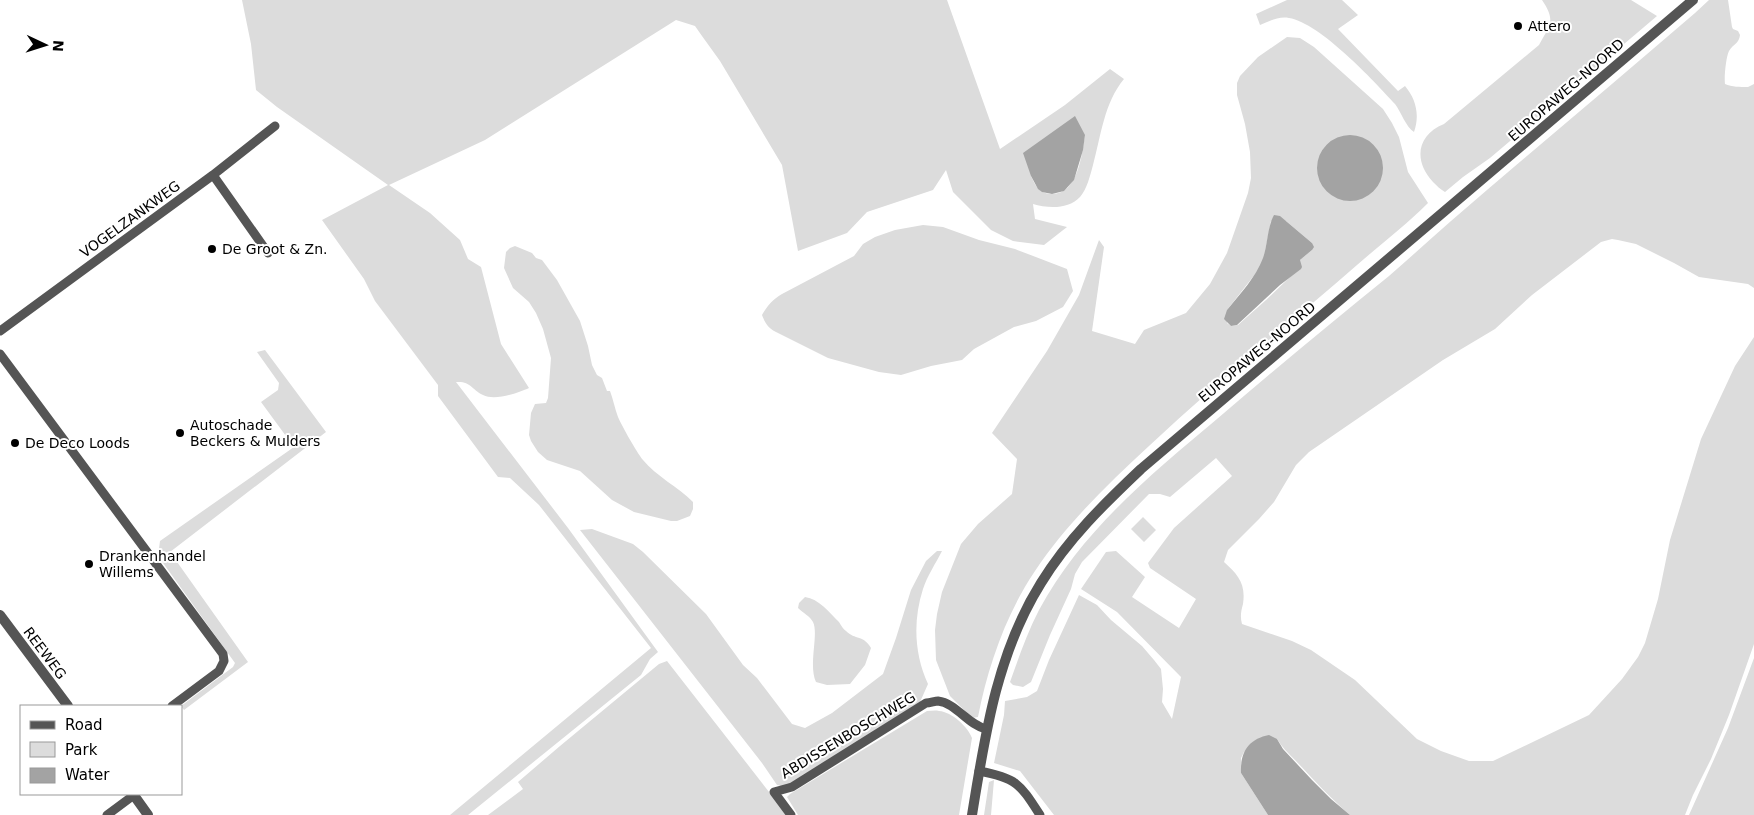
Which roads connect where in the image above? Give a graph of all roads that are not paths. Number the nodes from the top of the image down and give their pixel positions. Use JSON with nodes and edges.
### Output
{"nodes":[{"id":1,"x":1693,"y":0,"type":"edge"},
{"id":2,"x":275,"y":126,"type":"dead end"},
{"id":3,"x":213,"y":175,"type":"junction"},
{"id":4,"x":268,"y":253,"type":"dead end"},
{"id":5,"x":0,"y":332,"type":"edge"},
{"id":6,"x":0,"y":354,"type":"edge"},
{"id":7,"x":0,"y":616,"type":"edge"},
{"id":8,"x":67,"y":705,"type":"edge"},
{"id":9,"x":173,"y":705,"type":"edge"},
{"id":10,"x":986,"y":729,"type":"junction"},
{"id":11,"x":979,"y":772,"type":"junction"},
{"id":12,"x":132,"y":795,"type":"edge"},
{"id":13,"x":134,"y":795,"type":"edge"},
{"id":14,"x":107,"y":815,"type":"edge"},
{"id":15,"x":148,"y":815,"type":"edge"},
{"id":16,"x":791,"y":815,"type":"edge"},
{"id":17,"x":972,"y":815,"type":"edge"},
{"id":18,"x":1040,"y":815,"type":"edge"}],
"edges":[{"from":1,"to":10,"type":"street","name":"EUROPAWEG-NOORD"},
{"from":2,"to":3,"type":"street","name":"VOGELZANKWEG"},
{"from":3,"to":4,"type":"street"},
{"from":3,"to":5,"type":"street","name":"VOGELZANKWEG"},
{"from":6,"to":9,"type":"street"},
{"from":7,"to":8,"type":"street","name":"REEWEG"},
{"from":10,"to":11,"type":"street","name":"EUROPAWEG-NOORD"},
{"from":10,"to":16,"type":"street","name":"ABDISSENBOSCHWEG"},
{"from":11,"to":17,"type":"street","name":"EUROPAWEG-NOORD"},
{"from":11,"to":18,"type":"street"},
{"from":12,"to":14,"type":"street"},
{"from":13,"to":15,"type":"street"}]}
